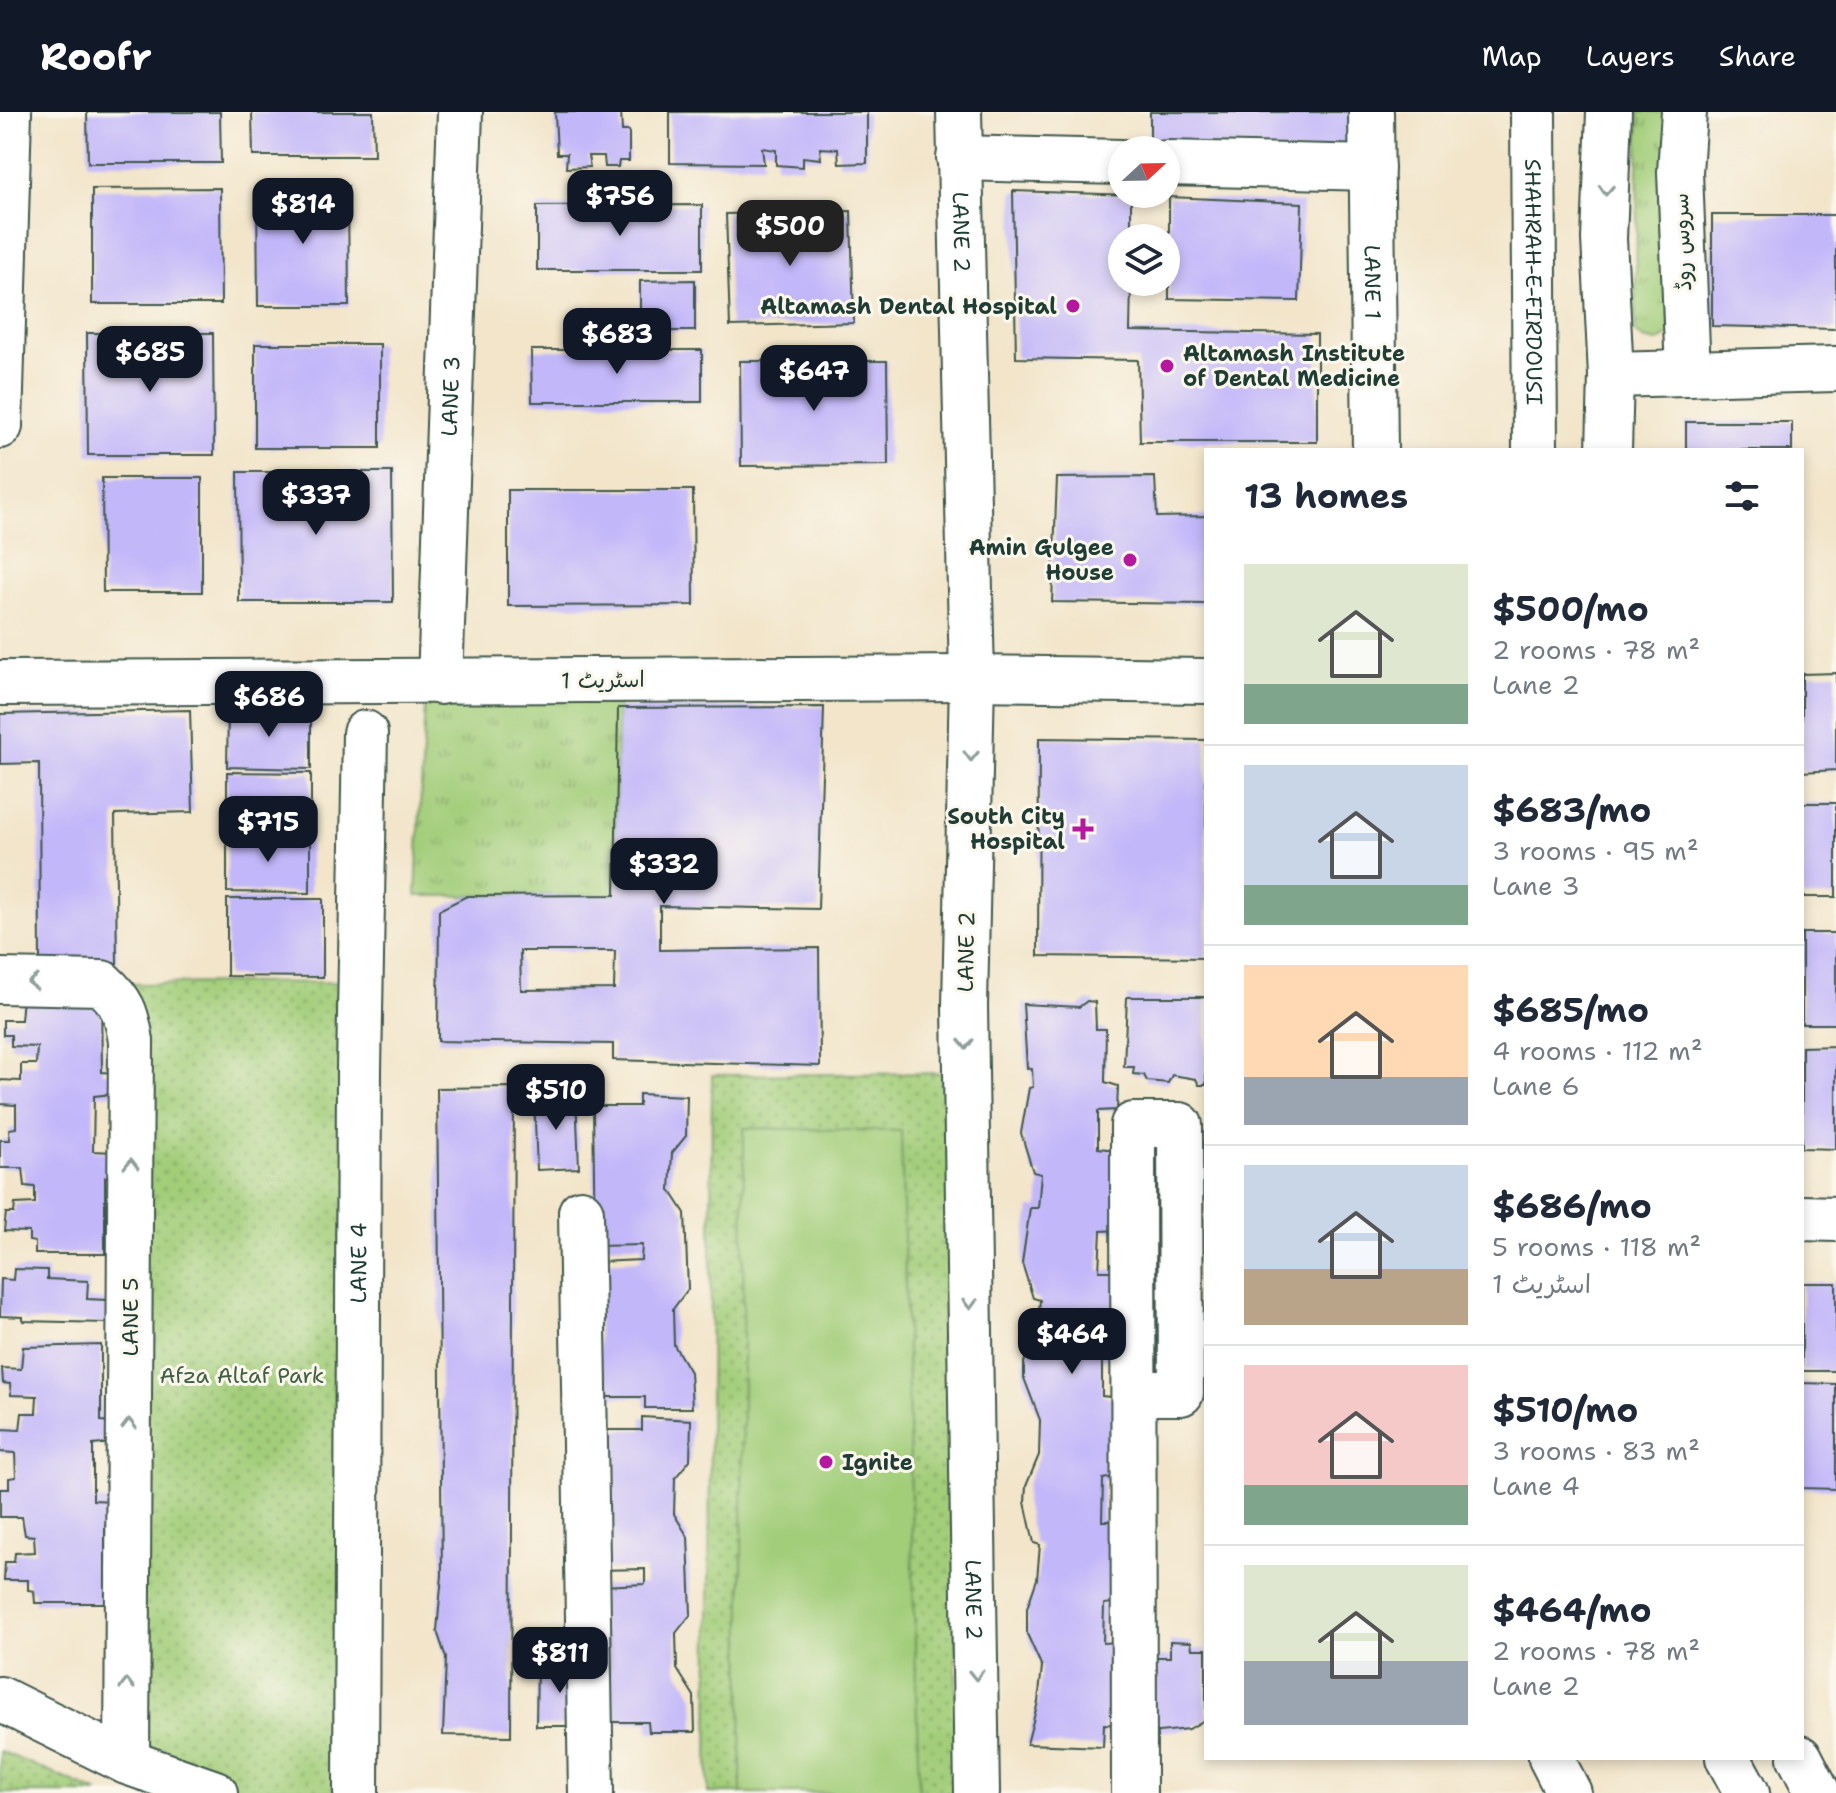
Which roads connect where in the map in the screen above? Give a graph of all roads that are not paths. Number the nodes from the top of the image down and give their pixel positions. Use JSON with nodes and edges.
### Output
{"nodes":[{"id":1,"x":9,"y":112,"type":"edge"},
{"id":2,"x":460,"y":112,"type":"edge"},
{"id":3,"x":959,"y":112,"type":"edge"},
{"id":4,"x":1371,"y":112,"type":"edge"},
{"id":5,"x":1533,"y":112,"type":"edge"},
{"id":6,"x":1609,"y":112,"type":"edge"},
{"id":7,"x":1684,"y":112,"type":"edge"},
{"id":8,"x":959,"y":158,"type":"junction"},
{"id":9,"x":1108,"y":162,"type":"edge"},
{"id":10,"x":1180,"y":163,"type":"edge"},
{"id":11,"x":1372,"y":168,"type":"junction"},
{"id":12,"x":1836,"y":369,"type":"edge"},
{"id":13,"x":1688,"y":373,"type":"junction"},
{"id":14,"x":1611,"y":375,"type":"junction"},
{"id":15,"x":0,"y":426,"type":"edge"},
{"id":16,"x":1375,"y":448,"type":"edge"},
{"id":17,"x":1535,"y":448,"type":"edge"},
{"id":18,"x":1609,"y":448,"type":"edge"},
{"id":19,"x":972,"y":678,"type":"junction"},
{"id":20,"x":1204,"y":681,"type":"edge"},
{"id":21,"x":440,"y":682,"type":"junction"},
{"id":22,"x":0,"y":683,"type":"edge"},
{"id":23,"x":365,"y":733,"type":"dead end"},
{"id":24,"x":0,"y":981,"type":"edge"},
{"id":25,"x":581,"y":1212,"type":"dead end"},
{"id":26,"x":1804,"y":1218,"type":"edge"},
{"id":27,"x":1836,"y":1219,"type":"edge"},
{"id":28,"x":1134,"y":1393,"type":"junction"},
{"id":29,"x":1193,"y":1402,"type":"edge"},
{"id":30,"x":0,"y":1699,"type":"edge"},
{"id":31,"x":1552,"y":1760,"type":"edge"},
{"id":32,"x":1729,"y":1760,"type":"edge"},
{"id":33,"x":1801,"y":1760,"type":"edge"},
{"id":34,"x":127,"y":1762,"type":"junction"},
{"id":35,"x":215,"y":1793,"type":"edge"},
{"id":36,"x":356,"y":1793,"type":"edge"},
{"id":37,"x":591,"y":1793,"type":"edge"},
{"id":38,"x":977,"y":1793,"type":"edge"},
{"id":39,"x":1134,"y":1793,"type":"edge"},
{"id":40,"x":1569,"y":1793,"type":"edge"},
{"id":41,"x":1747,"y":1793,"type":"edge"},
{"id":42,"x":1818,"y":1793,"type":"edge"}],
"edges":[{"from":1,"to":15,"type":"street"},
{"from":2,"to":21,"type":"street","name":"LANE 3"},
{"from":3,"to":8,"type":"street","name":"LANE 2"},
{"from":4,"to":11,"type":"street","name":"LANE 1"},
{"from":5,"to":17,"type":"street","name":"SHAHRAH-E-FIRDOUSI"},
{"from":6,"to":14,"type":"street","one_way":true},
{"from":7,"to":13,"type":"street","name":"سروس روڈ"},
{"from":8,"to":9,"type":"street"},
{"from":8,"to":19,"type":"street","name":"LANE 2"},
{"from":10,"to":11,"type":"street"},
{"from":11,"to":16,"type":"street","name":"LANE 1"},
{"from":12,"to":13,"type":"street"},
{"from":13,"to":14,"type":"street"},
{"from":14,"to":18,"type":"street"},
{"from":19,"to":20,"type":"street","name":"اسٹریٹ 1"},
{"from":19,"to":21,"type":"street","name":"اسٹریٹ 1"},
{"from":19,"to":38,"type":"street","name":"LANE 2","one_way":true},
{"from":21,"to":22,"type":"street","name":"اسٹریٹ 1"},
{"from":23,"to":36,"type":"street","name":"LANE 4"},
{"from":34,"to":24,"type":"street","name":"LANE 5","one_way":true},
{"from":25,"to":37,"type":"street"},
{"from":26,"to":27,"type":"street"},
{"from":28,"to":29,"type":"street"},
{"from":28,"to":29,"type":"street"},
{"from":28,"to":39,"type":"street"},
{"from":30,"to":34,"type":"street"},
{"from":31,"to":40,"type":"street"},
{"from":32,"to":41,"type":"street"},
{"from":33,"to":42,"type":"street"},
{"from":34,"to":35,"type":"street"}]}
